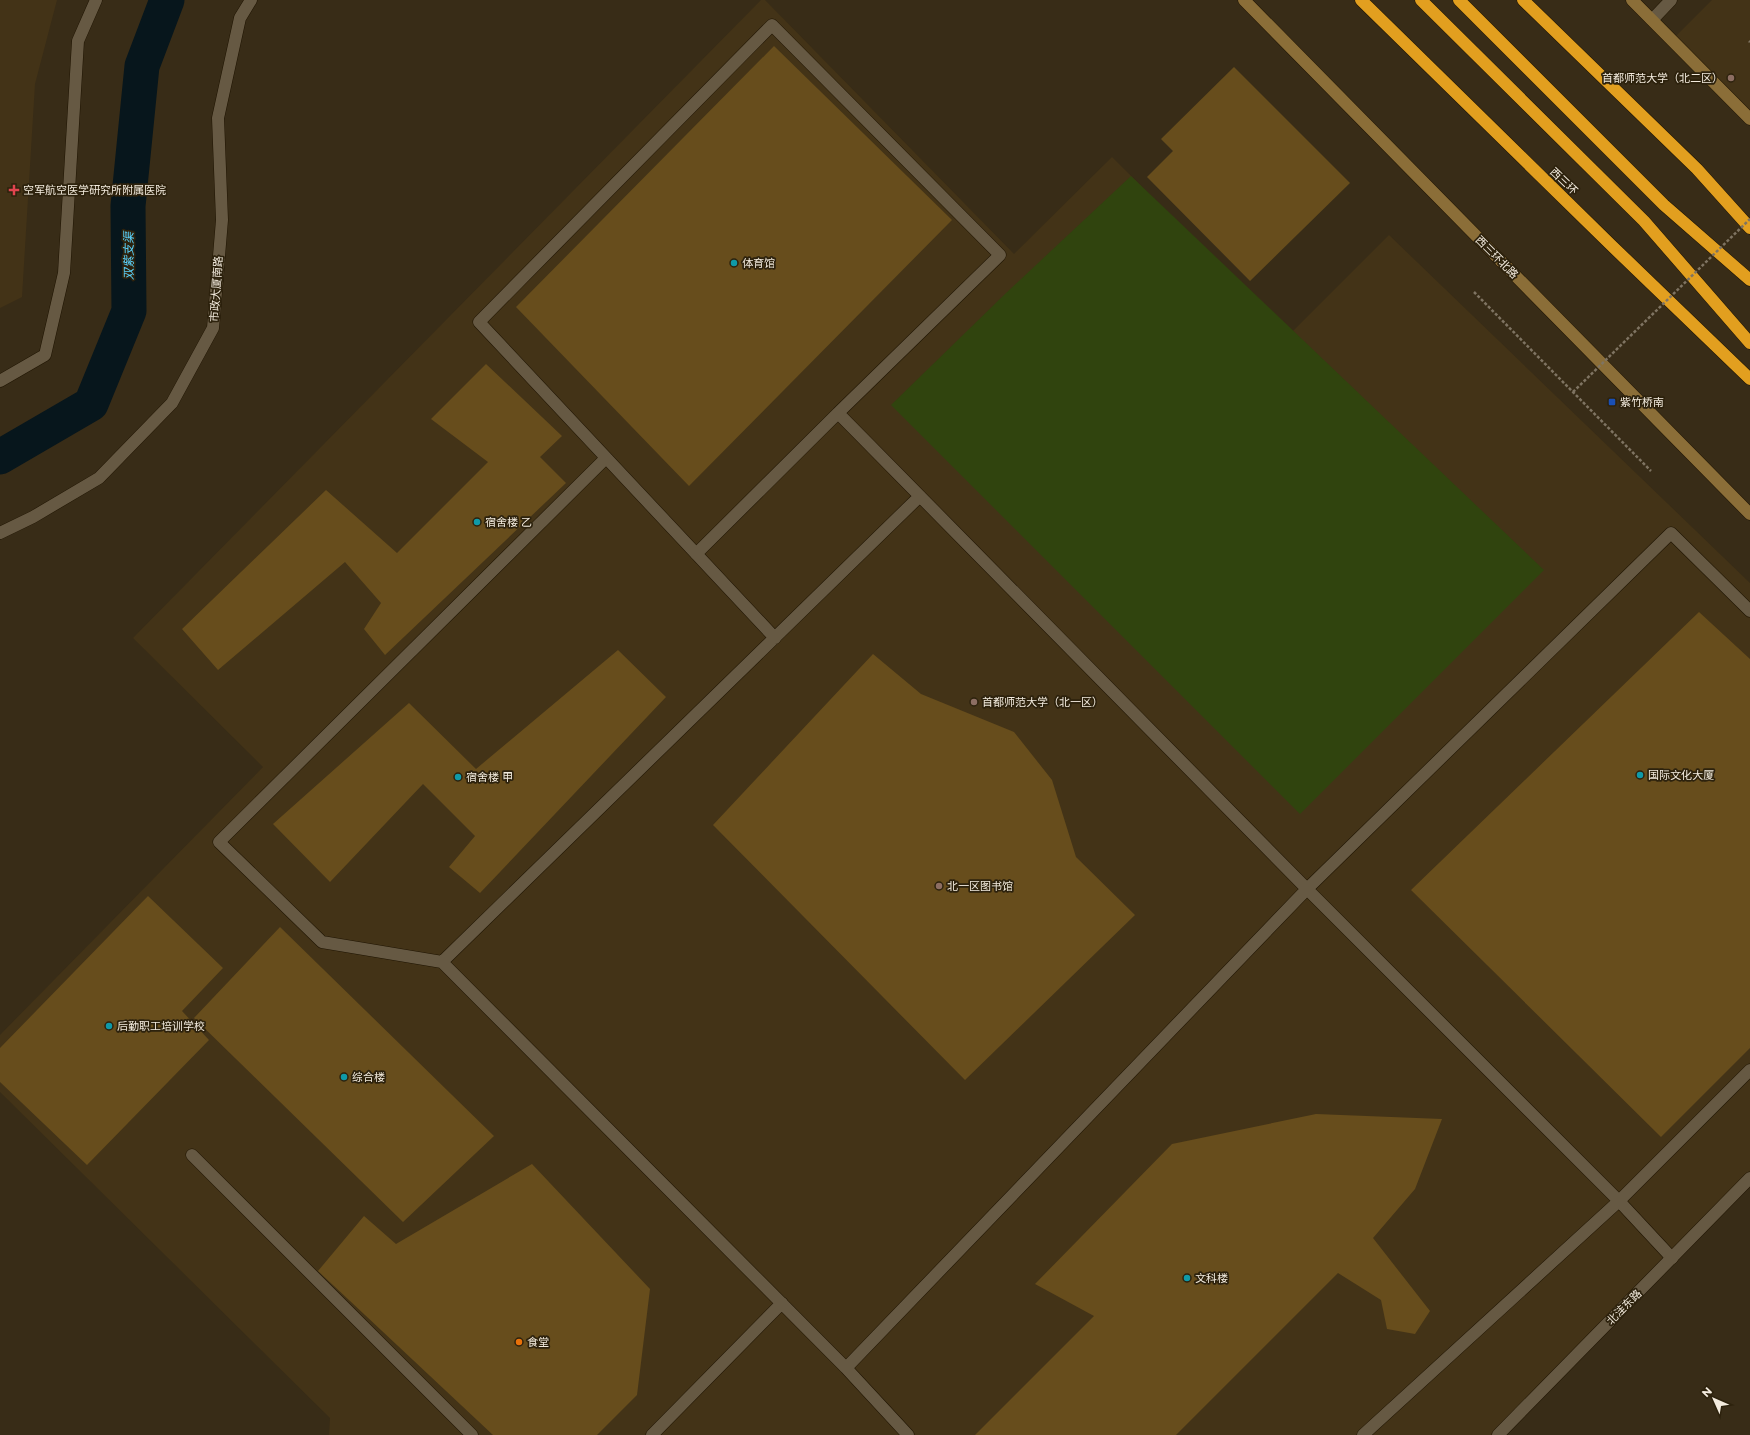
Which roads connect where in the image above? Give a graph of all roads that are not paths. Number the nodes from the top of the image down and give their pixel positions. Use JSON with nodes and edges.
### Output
{"nodes":[{"id":1,"x":96,"y":0,"type":"edge"},
{"id":2,"x":251,"y":0,"type":"edge"},
{"id":3,"x":1244,"y":0,"type":"edge"},
{"id":4,"x":1361,"y":0,"type":"edge"},
{"id":5,"x":1421,"y":0,"type":"edge"},
{"id":6,"x":1459,"y":0,"type":"edge"},
{"id":7,"x":1523,"y":0,"type":"edge"},
{"id":8,"x":1632,"y":0,"type":"edge"},
{"id":9,"x":1671,"y":0,"type":"edge"},
{"id":10,"x":1652,"y":20,"type":"junction"},
{"id":11,"x":1750,"y":119,"type":"edge"},
{"id":12,"x":1750,"y":228,"type":"edge"},
{"id":13,"x":1750,"y":280,"type":"edge"},
{"id":14,"x":1750,"y":343,"type":"edge"},
{"id":15,"x":1750,"y":379,"type":"edge"},
{"id":16,"x":0,"y":381,"type":"edge"},
{"id":17,"x":838,"y":413,"type":"junction"},
{"id":18,"x":606,"y":458,"type":"junction"},
{"id":19,"x":920,"y":496,"type":"junction"},
{"id":20,"x":1750,"y":514,"type":"edge"},
{"id":21,"x":0,"y":533,"type":"edge"},
{"id":22,"x":696,"y":554,"type":"junction"},
{"id":23,"x":1750,"y":611,"type":"edge"},
{"id":24,"x":775,"y":638,"type":"junction"},
{"id":25,"x":1307,"y":889,"type":"junction"},
{"id":26,"x":442,"y":962,"type":"junction"},
{"id":27,"x":1750,"y":1070,"type":"edge"},
{"id":28,"x":192,"y":1155,"type":"dead end"},
{"id":29,"x":1750,"y":1178,"type":"edge"},
{"id":30,"x":1619,"y":1201,"type":"junction"},
{"id":31,"x":1672,"y":1258,"type":"junction"},
{"id":32,"x":782,"y":1304,"type":"junction"},
{"id":33,"x":846,"y":1368,"type":"junction"},
{"id":34,"x":472,"y":1435,"type":"edge"},
{"id":35,"x":652,"y":1435,"type":"edge"},
{"id":36,"x":908,"y":1435,"type":"edge"},
{"id":37,"x":1363,"y":1435,"type":"edge"},
{"id":38,"x":1498,"y":1435,"type":"edge"}],
"edges":[{"from":1,"to":16,"type":"street"},
{"from":2,"to":21,"type":"street","name":"市政大厦南路"},
{"from":3,"to":20,"type":"street","name":"西三环北路"},
{"from":4,"to":15,"type":"highway","name":"西三环"},
{"from":5,"to":14,"type":"highway"},
{"from":6,"to":13,"type":"highway"},
{"from":7,"to":12,"type":"highway"},
{"from":8,"to":10,"type":"street"},
{"from":9,"to":10,"type":"street"},
{"from":10,"to":11,"type":"street"},
{"from":17,"to":18,"type":"street"},
{"from":17,"to":19,"type":"street"},
{"from":17,"to":22,"type":"street"},
{"from":18,"to":22,"type":"street"},
{"from":18,"to":26,"type":"street"},
{"from":19,"to":24,"type":"street"},
{"from":19,"to":25,"type":"street"},
{"from":22,"to":24,"type":"street"},
{"from":23,"to":25,"type":"street"},
{"from":24,"to":26,"type":"street"},
{"from":25,"to":30,"type":"street"},
{"from":25,"to":33,"type":"street"},
{"from":26,"to":32,"type":"street"},
{"from":27,"to":30,"type":"street"},
{"from":28,"to":34,"type":"street"},
{"from":29,"to":31,"type":"street","name":"北洼东路"},
{"from":30,"to":31,"type":"street"},
{"from":30,"to":37,"type":"street"},
{"from":31,"to":38,"type":"street","name":"北洼东路"},
{"from":32,"to":33,"type":"street"},
{"from":32,"to":35,"type":"street"},
{"from":33,"to":36,"type":"street"}]}
